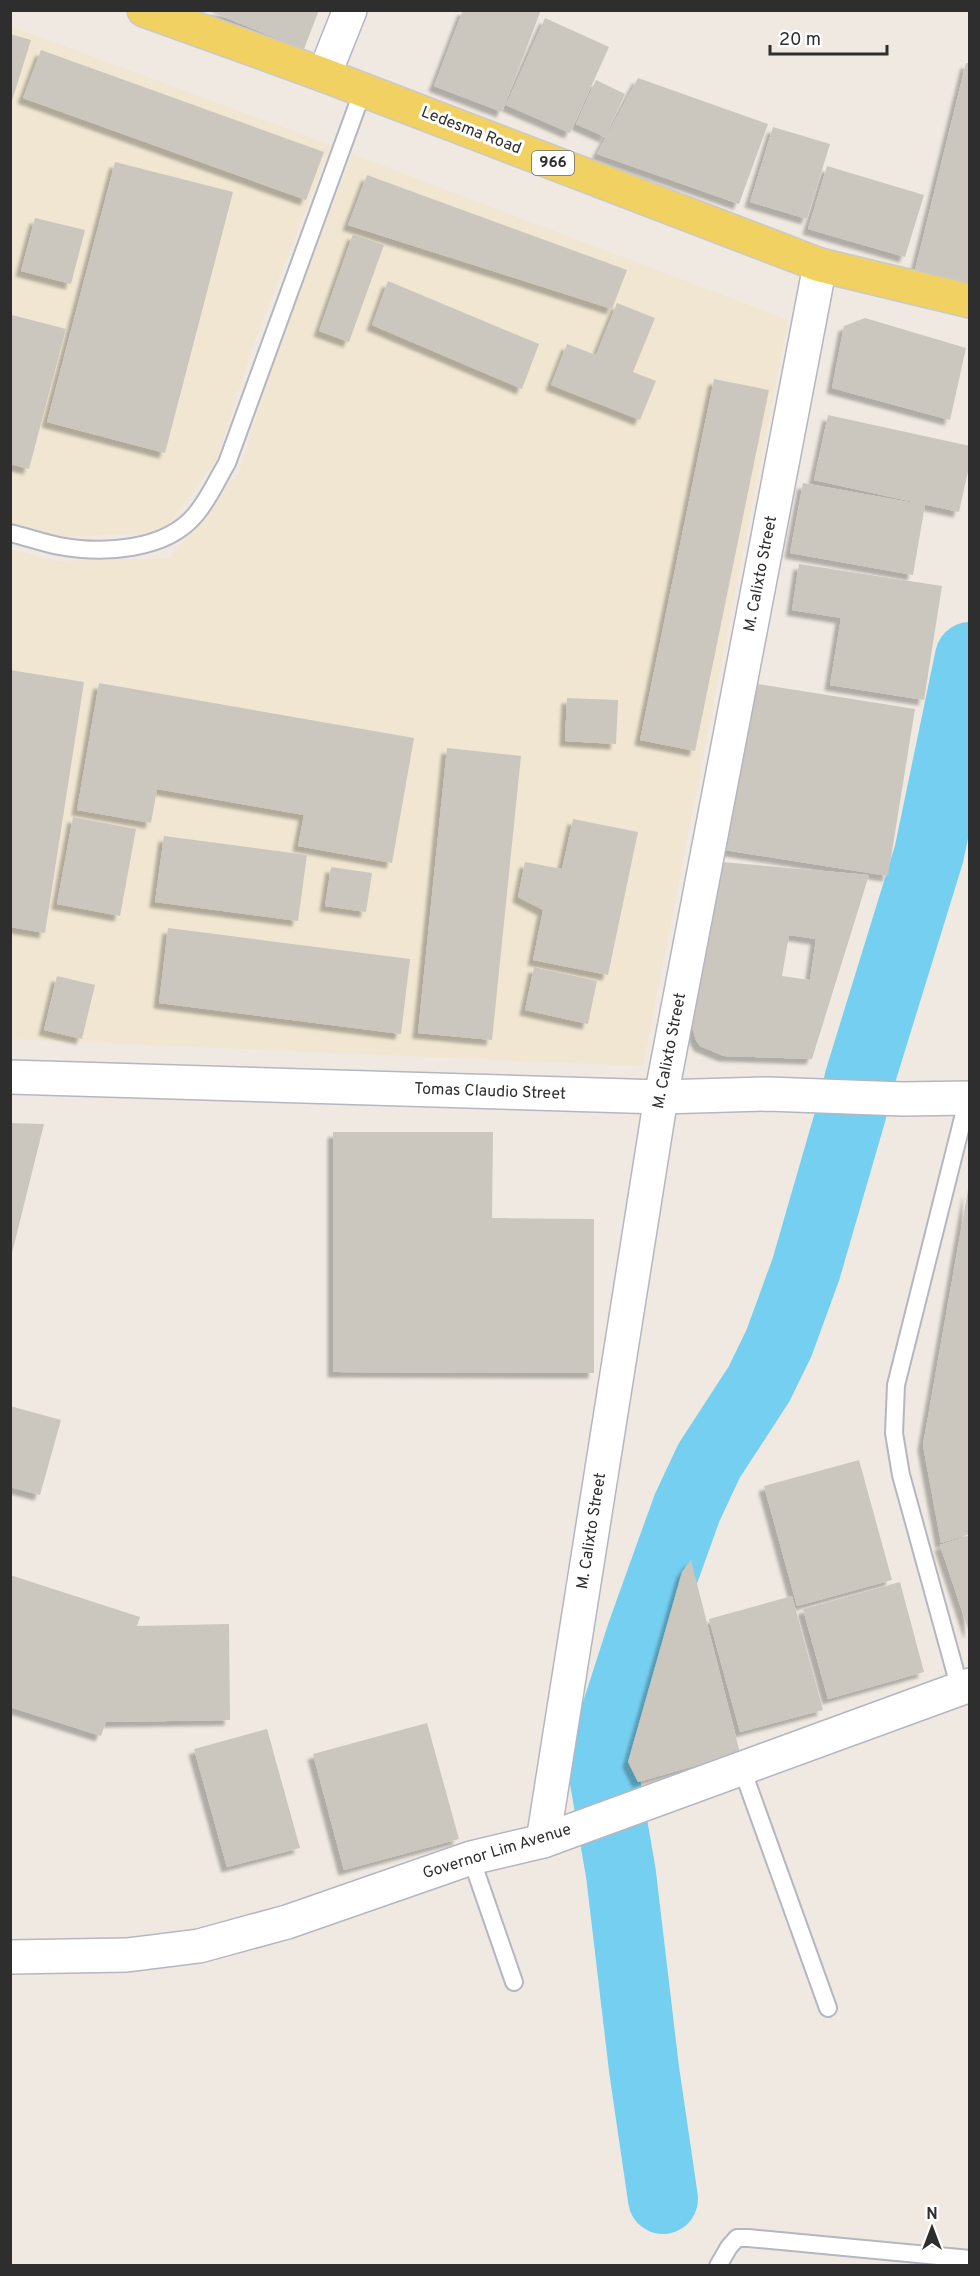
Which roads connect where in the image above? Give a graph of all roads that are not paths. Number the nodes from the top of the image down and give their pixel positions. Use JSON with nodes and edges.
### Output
{"nodes":[{"id":1,"x":144,"y":10,"type":"edge"},
{"id":2,"x":350,"y":10,"type":"edge"},
{"id":3,"x":324,"y":75,"type":"junction"},
{"id":4,"x":363,"y":90,"type":"junction"},
{"id":5,"x":820,"y":265,"type":"junction"},
{"id":6,"x":969,"y":302,"type":"edge"},
{"id":7,"x":10,"y":533,"type":"edge"},
{"id":8,"x":10,"y":1077,"type":"edge"},
{"id":9,"x":661,"y":1097,"type":"junction"},
{"id":10,"x":969,"y":1098,"type":"edge"},
{"id":11,"x":966,"y":1696,"type":"edge"},
{"id":12,"x":742,"y":1769,"type":"junction"},
{"id":13,"x":543,"y":1841,"type":"junction"},
{"id":14,"x":471,"y":1858,"type":"junction"},
{"id":15,"x":10,"y":1957,"type":"edge"},
{"id":16,"x":514,"y":1982,"type":"dead end"},
{"id":17,"x":828,"y":2008,"type":"dead end"},
{"id":18,"x":969,"y":2259,"type":"edge"},
{"id":19,"x":924,"y":2261,"type":"edge"},
{"id":20,"x":718,"y":2265,"type":"edge"}],
"edges":[{"from":1,"to":3,"type":"main road","name":"Ledesma Road","number":"966"},
{"from":2,"to":3,"type":"street"},
{"from":3,"to":4,"type":"main road","name":"Ledesma Road","number":"966"},
{"from":4,"to":5,"type":"main road","name":"Ledesma Road","number":"966"},
{"from":4,"to":7,"type":"lane"},
{"from":5,"to":6,"type":"main road","name":"Ledesma Road","number":"966"},
{"from":5,"to":9,"type":"street","name":"M. Calixto Street"},
{"from":8,"to":9,"type":"street","name":"Tomas Claudio Street"},
{"from":9,"to":10,"type":"street","name":"Tomas Claudio Street"},
{"from":9,"to":13,"type":"street","name":"M. Calixto Street"},
{"from":10,"to":11,"type":"lane"},
{"from":11,"to":12,"type":"street","name":"Governor Lim Avenue"},
{"from":12,"to":13,"type":"street","name":"Governor Lim Avenue"},
{"from":12,"to":17,"type":"lane"},
{"from":13,"to":14,"type":"street","name":"Governor Lim Avenue"},
{"from":14,"to":15,"type":"street","name":"Governor Lim Avenue"},
{"from":14,"to":16,"type":"lane"},
{"from":18,"to":19,"type":"lane"},
{"from":19,"to":20,"type":"lane"}]}
